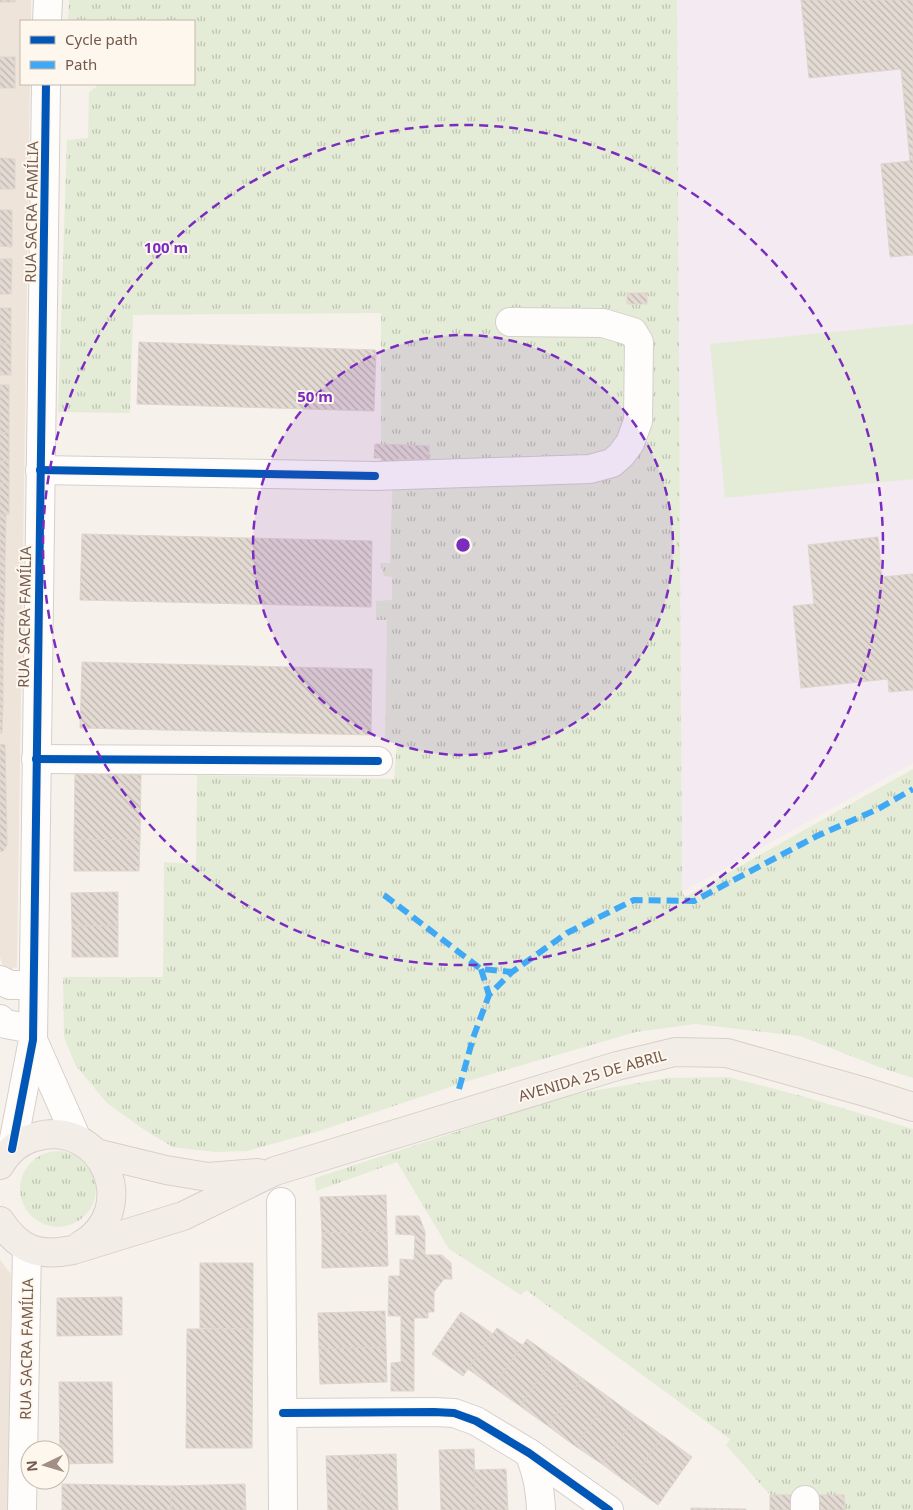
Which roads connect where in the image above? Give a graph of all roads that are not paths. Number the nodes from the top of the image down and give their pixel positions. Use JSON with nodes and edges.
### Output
{"nodes":[{"id":1,"x":48,"y":0,"type":"edge"},
{"id":2,"x":47,"y":20,"type":"edge"},
{"id":3,"x":46,"y":85,"type":"edge"},
{"id":4,"x":510,"y":322,"type":"dead end"},
{"id":5,"x":40,"y":470,"type":"junction"},
{"id":6,"x":36,"y":758,"type":"junction"},
{"id":7,"x":378,"y":761,"type":"dead end"},
{"id":8,"x":0,"y":980,"type":"edge"},
{"id":9,"x":33,"y":985,"type":"junction"},
{"id":10,"x":0,"y":1019,"type":"edge"},
{"id":11,"x":32,"y":1035,"type":"junction"},
{"id":12,"x":913,"y":1108,"type":"edge"},
{"id":13,"x":87,"y":1146,"type":"junction"},
{"id":14,"x":6,"y":1157,"type":"edge"},
{"id":15,"x":275,"y":1171,"type":"junction"},
{"id":16,"x":282,"y":1202,"type":"dead end"},
{"id":17,"x":9,"y":1234,"type":"edge"},
{"id":18,"x":73,"y":1250,"type":"junction"},
{"id":19,"x":283,"y":1413,"type":"junction"},
{"id":20,"x":529,"y":1453,"type":"junction"},
{"id":21,"x":22,"y":1510,"type":"edge"},
{"id":22,"x":283,"y":1510,"type":"edge"},
{"id":23,"x":541,"y":1510,"type":"edge"},
{"id":24,"x":609,"y":1510,"type":"edge"}],
"edges":[{"from":1,"to":2,"type":"street"},
{"from":3,"to":5,"type":"street","name":"RUA SACRA FAMÍLIA"},
{"from":4,"to":5,"type":"street"},
{"from":5,"to":6,"type":"street","name":"RUA SACRA FAMÍLIA"},
{"from":6,"to":7,"type":"street"},
{"from":6,"to":9,"type":"street","name":"RUA SACRA FAMÍLIA"},
{"from":8,"to":9,"type":"street"},
{"from":9,"to":11,"type":"street","name":"RUA SACRA FAMÍLIA"},
{"from":10,"to":11,"type":"street"},
{"from":11,"to":13,"type":"street","name":"RUA SACRA FAMÍLIA"},
{"from":11,"to":14,"type":"street","name":"RUA SACRA FAMÍLIA"},
{"from":12,"to":15,"type":"main road","name":"AVENIDA 25 DE ABRIL"},
{"from":13,"to":14,"type":"main road","name":"AVENIDA 25 DE ABRIL"},
{"from":13,"to":15,"type":"main road","name":"AVENIDA 25 DE ABRIL"},
{"from":13,"to":18,"type":"main road","name":"AVENIDA 25 DE ABRIL"},
{"from":15,"to":18,"type":"main road","name":"AVENIDA 25 DE ABRIL"},
{"from":16,"to":19,"type":"street"},
{"from":17,"to":18,"type":"main road","name":"AVENIDA 25 DE ABRIL"},
{"from":17,"to":21,"type":"street","name":"RUA SACRA FAMÍLIA"},
{"from":19,"to":20,"type":"street"},
{"from":19,"to":22,"type":"street"},
{"from":20,"to":23,"type":"street"},
{"from":20,"to":24,"type":"street"}]}
